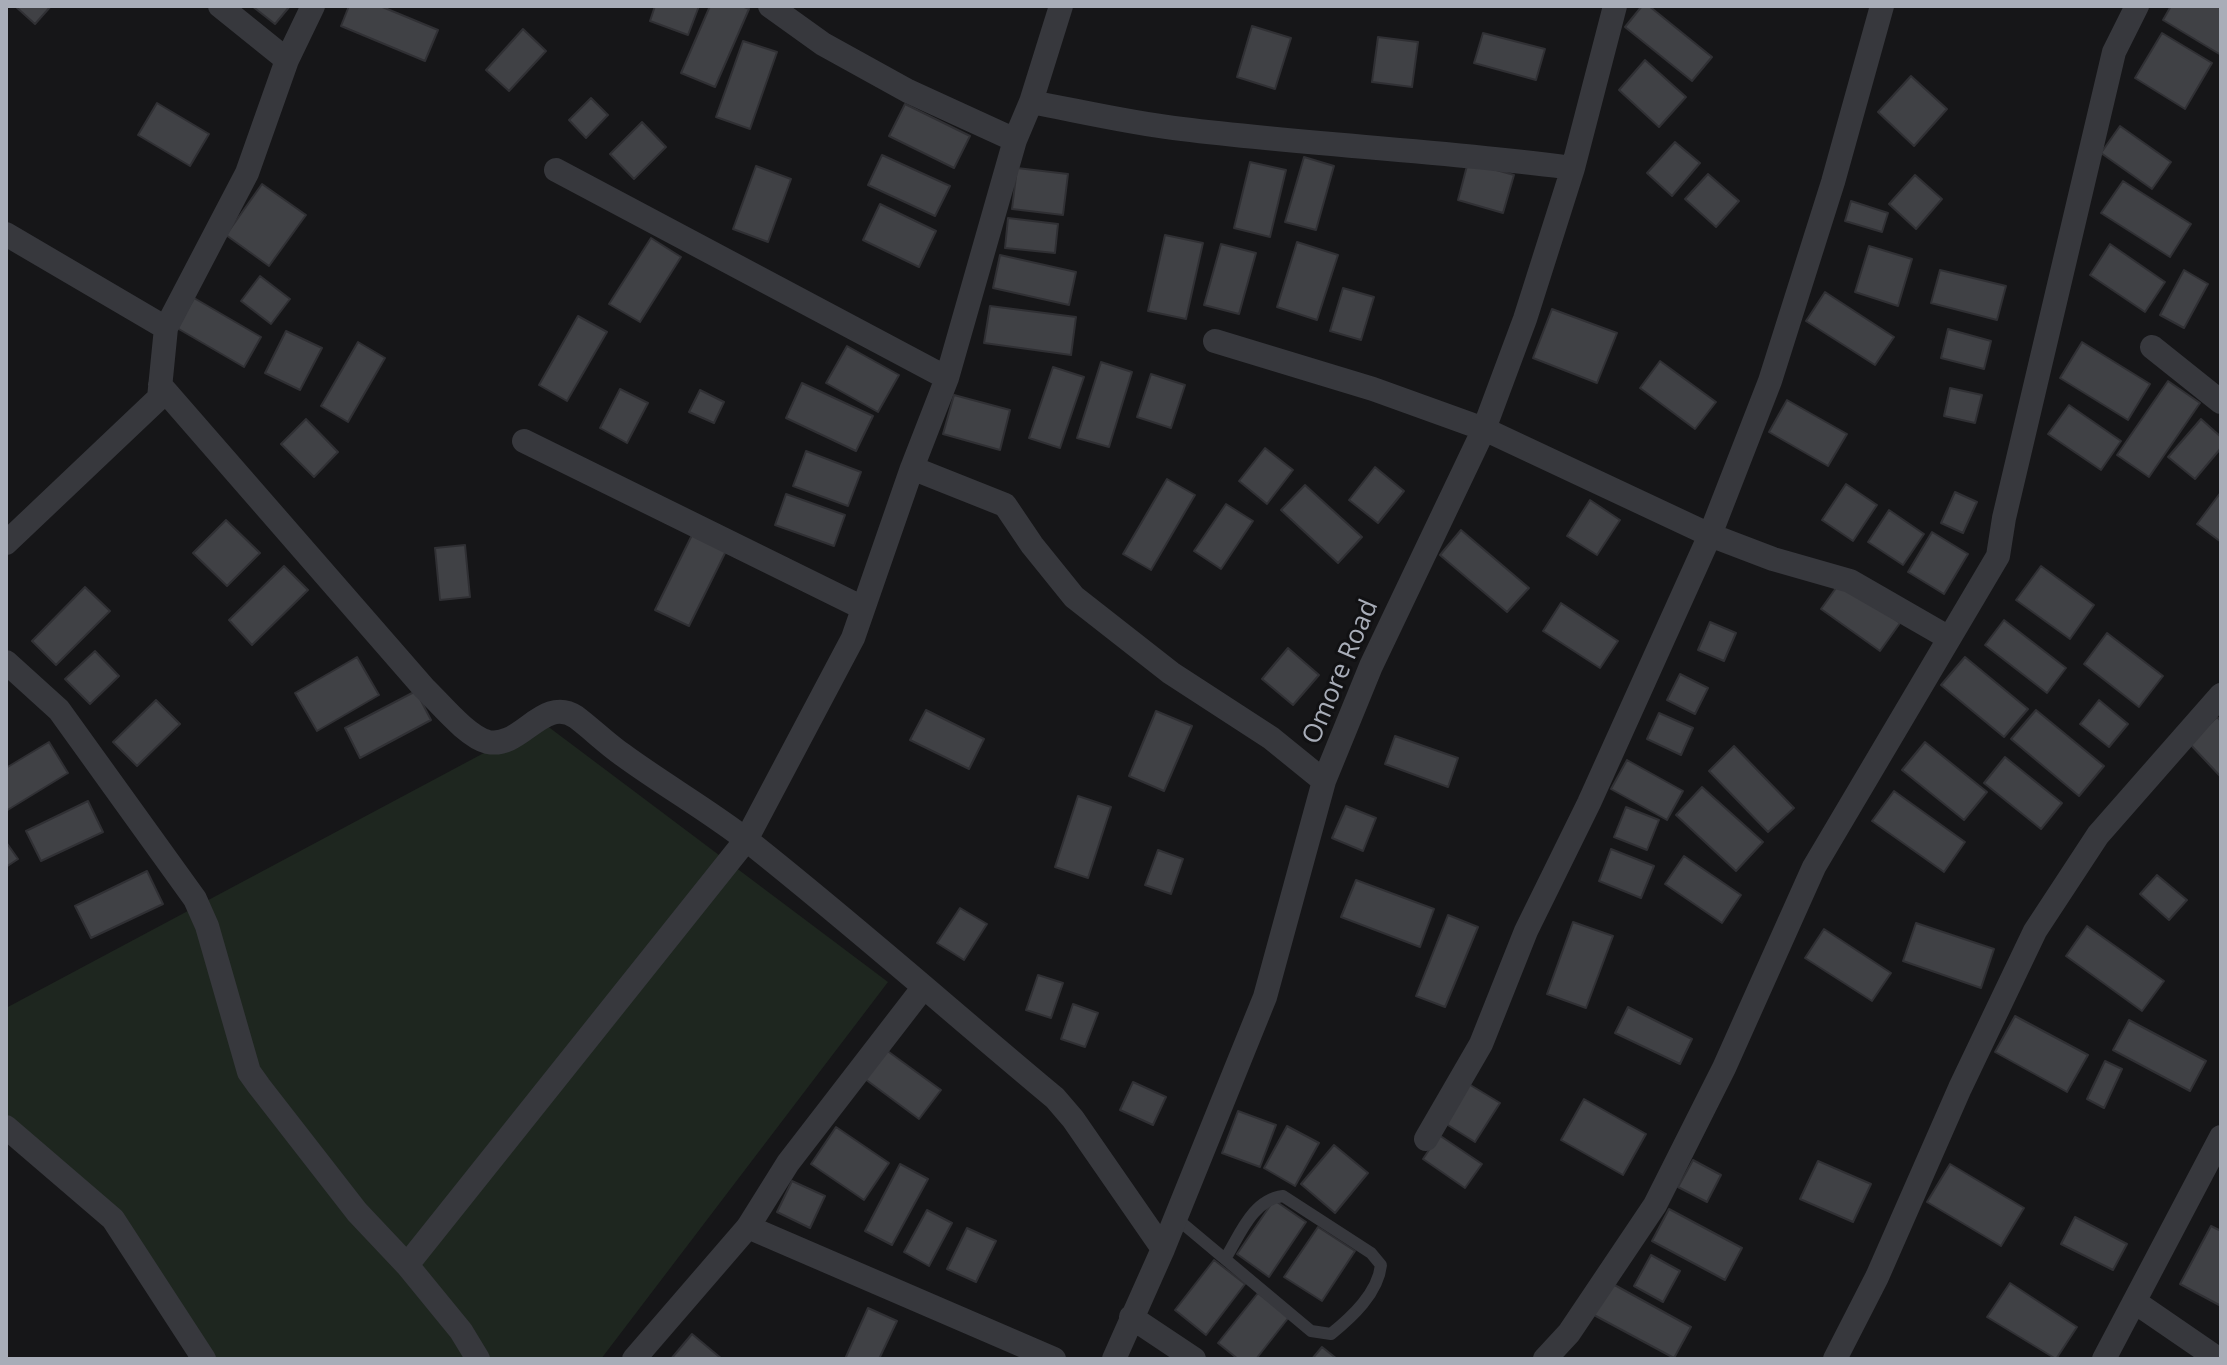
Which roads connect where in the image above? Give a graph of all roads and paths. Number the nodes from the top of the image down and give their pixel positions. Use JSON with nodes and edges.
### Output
{"nodes":[{"id":1,"x":220,"y":6,"type":"edge"},
{"id":2,"x":313,"y":6,"type":"edge"},
{"id":3,"x":770,"y":6,"type":"edge"},
{"id":4,"x":1061,"y":6,"type":"edge"},
{"id":5,"x":1615,"y":6,"type":"edge"},
{"id":6,"x":1882,"y":6,"type":"edge"},
{"id":7,"x":2137,"y":6,"type":"edge"},
{"id":8,"x":287,"y":60,"type":"junction"},
{"id":9,"x":1031,"y":102,"type":"junction"},
{"id":10,"x":1015,"y":140,"type":"junction"},
{"id":11,"x":1573,"y":168,"type":"junction"},
{"id":12,"x":556,"y":170,"type":"dead end"},
{"id":13,"x":6,"y":234,"type":"edge"},
{"id":14,"x":166,"y":328,"type":"junction"},
{"id":15,"x":1215,"y":341,"type":"dead end"},
{"id":16,"x":2152,"y":347,"type":"dead end"},
{"id":17,"x":947,"y":378,"type":"junction"},
{"id":18,"x":160,"y":385,"type":"junction"},
{"id":19,"x":2221,"y":402,"type":"edge"},
{"id":20,"x":1484,"y":429,"type":"junction"},
{"id":21,"x":524,"y":441,"type":"dead end"},
{"id":22,"x":912,"y":468,"type":"junction"},
{"id":23,"x":1710,"y":535,"type":"junction"},
{"id":24,"x":6,"y":543,"type":"edge"},
{"id":25,"x":863,"y":608,"type":"junction"},
{"id":26,"x":1949,"y":638,"type":"junction"},
{"id":27,"x":6,"y":662,"type":"edge"},
{"id":28,"x":2221,"y":695,"type":"edge"},
{"id":29,"x":1324,"y":781,"type":"junction"},
{"id":30,"x":746,"y":840,"type":"junction"},
{"id":31,"x":923,"y":988,"type":"junction"},
{"id":32,"x":6,"y":1127,"type":"edge"},
{"id":33,"x":2221,"y":1137,"type":"edge"},
{"id":34,"x":1426,"y":1139,"type":"dead end"},
{"id":35,"x":1176,"y":1218,"type":"junction"},
{"id":36,"x":748,"y":1227,"type":"junction"},
{"id":37,"x":1163,"y":1249,"type":"junction"},
{"id":38,"x":1225,"y":1259,"type":"junction"},
{"id":39,"x":407,"y":1265,"type":"junction"},
{"id":40,"x":2135,"y":1302,"type":"junction"},
{"id":41,"x":1131,"y":1317,"type":"junction"},
{"id":42,"x":204,"y":1359,"type":"edge"},
{"id":43,"x":478,"y":1359,"type":"edge"},
{"id":44,"x":634,"y":1359,"type":"edge"},
{"id":45,"x":1054,"y":1359,"type":"edge"},
{"id":46,"x":1114,"y":1359,"type":"edge"},
{"id":47,"x":1194,"y":1359,"type":"edge"},
{"id":48,"x":1545,"y":1359,"type":"edge"},
{"id":49,"x":1835,"y":1359,"type":"edge"},
{"id":50,"x":2104,"y":1359,"type":"edge"},
{"id":51,"x":2218,"y":1359,"type":"edge"}],
"edges":[{"from":1,"to":8,"type":"street"},
{"from":2,"to":8,"type":"street"},
{"from":3,"to":10,"type":"street"},
{"from":4,"to":9,"type":"street"},
{"from":5,"to":11,"type":"street","name":"Omore Road"},
{"from":6,"to":23,"type":"street"},
{"from":7,"to":26,"type":"street"},
{"from":8,"to":14,"type":"street"},
{"from":9,"to":10,"type":"street"},
{"from":9,"to":11,"type":"street"},
{"from":10,"to":17,"type":"street"},
{"from":11,"to":20,"type":"street","name":"Omore Road"},
{"from":12,"to":17,"type":"street"},
{"from":13,"to":14,"type":"street"},
{"from":14,"to":18,"type":"street"},
{"from":15,"to":20,"type":"street"},
{"from":16,"to":19,"type":"street"},
{"from":17,"to":22,"type":"street"},
{"from":18,"to":24,"type":"street"},
{"from":18,"to":30,"type":"street"},
{"from":20,"to":23,"type":"street"},
{"from":20,"to":29,"type":"street","name":"Omore Road"},
{"from":21,"to":25,"type":"street"},
{"from":22,"to":25,"type":"street"},
{"from":22,"to":29,"type":"street"},
{"from":23,"to":26,"type":"street"},
{"from":23,"to":34,"type":"street"},
{"from":25,"to":30,"type":"street"},
{"from":26,"to":48,"type":"street"},
{"from":27,"to":39,"type":"street"},
{"from":28,"to":49,"type":"street"},
{"from":29,"to":35,"type":"street","name":"Omore Road"},
{"from":30,"to":31,"type":"street"},
{"from":30,"to":39,"type":"street"},
{"from":31,"to":36,"type":"street"},
{"from":31,"to":37,"type":"street"},
{"from":32,"to":42,"type":"street"},
{"from":33,"to":40,"type":"street"},
{"from":35,"to":37,"type":"street","name":"Omore Road"},
{"from":35,"to":38,"type":"lane"},
{"from":36,"to":44,"type":"street"},
{"from":36,"to":45,"type":"street"},
{"from":37,"to":41,"type":"street","name":"Omore Road"},
{"from":38,"to":38,"type":"lane"},
{"from":39,"to":43,"type":"street"},
{"from":40,"to":50,"type":"street"},
{"from":40,"to":51,"type":"street"},
{"from":41,"to":46,"type":"street","name":"Omore Road"},
{"from":41,"to":47,"type":"street"}]}
